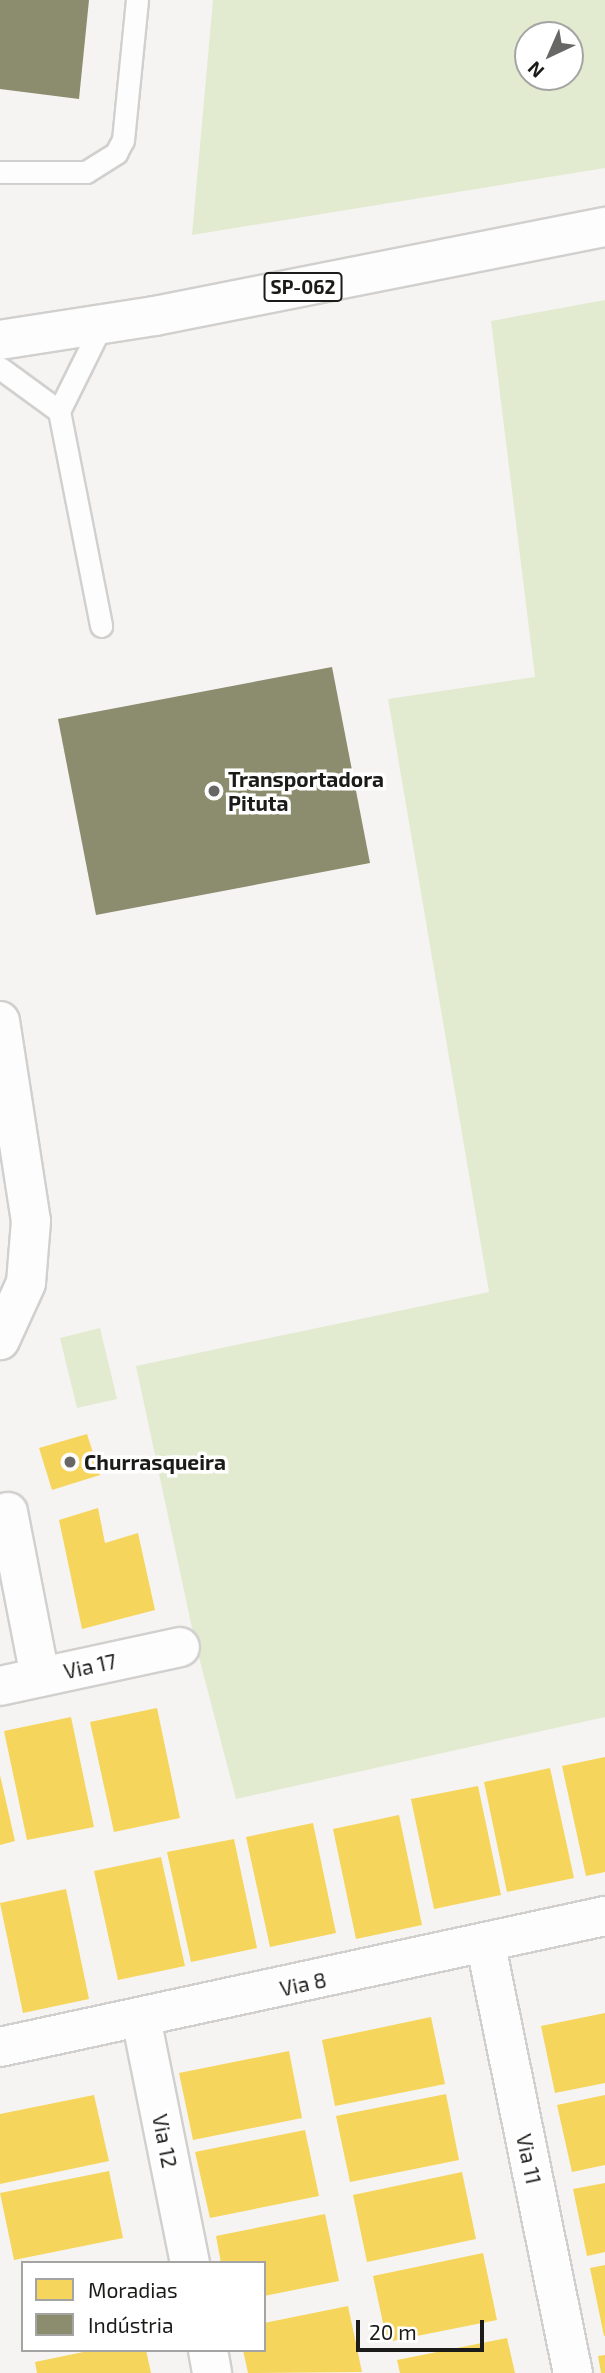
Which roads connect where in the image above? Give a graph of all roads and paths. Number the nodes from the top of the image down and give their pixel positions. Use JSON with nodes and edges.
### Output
{"nodes":[{"id":1,"x":137,"y":0,"type":"edge"},
{"id":2,"x":0,"y":173,"type":"edge"},
{"id":3,"x":605,"y":227,"type":"edge"},
{"id":4,"x":102,"y":324,"type":"junction"},
{"id":5,"x":0,"y":340,"type":"edge"},
{"id":6,"x":0,"y":368,"type":"edge"},
{"id":7,"x":59,"y":411,"type":"junction"},
{"id":8,"x":101,"y":626,"type":"dead end"},
{"id":9,"x":0,"y":1021,"type":"edge"},
{"id":10,"x":0,"y":1340,"type":"edge"},
{"id":11,"x":8,"y":1512,"type":"dead end"},
{"id":12,"x":180,"y":1647,"type":"dead end"},
{"id":13,"x":40,"y":1677,"type":"junction"},
{"id":14,"x":0,"y":1686,"type":"edge"},
{"id":15,"x":605,"y":1916,"type":"edge"},
{"id":16,"x":485,"y":1946,"type":"junction"},
{"id":17,"x":141,"y":2018,"type":"junction"},
{"id":18,"x":0,"y":2047,"type":"edge"},
{"id":19,"x":190,"y":2261,"type":"edge"},
{"id":20,"x":208,"y":2352,"type":"edge"},
{"id":21,"x":212,"y":2373,"type":"edge"},
{"id":22,"x":573,"y":2373,"type":"edge"}],
"edges":[{"from":1,"to":2,"type":"lane"},
{"from":3,"to":4,"type":"street","number":"SP-062"},
{"from":4,"to":5,"type":"street","number":"SP-062"},
{"from":4,"to":7,"type":"lane"},
{"from":6,"to":7,"type":"lane"},
{"from":7,"to":8,"type":"lane"},
{"from":9,"to":10,"type":"street"},
{"from":11,"to":13,"type":"street"},
{"from":12,"to":13,"type":"street","name":"Via 17"},
{"from":13,"to":14,"type":"street","name":"Via 17"},
{"from":15,"to":16,"type":"street","name":"Via 8"},
{"from":16,"to":17,"type":"street","name":"Via 8"},
{"from":16,"to":22,"type":"street","name":"Via 11"},
{"from":17,"to":18,"type":"street","name":"Via 8"},
{"from":17,"to":19,"type":"street","name":"Via 12"},
{"from":20,"to":21,"type":"street"}]}
